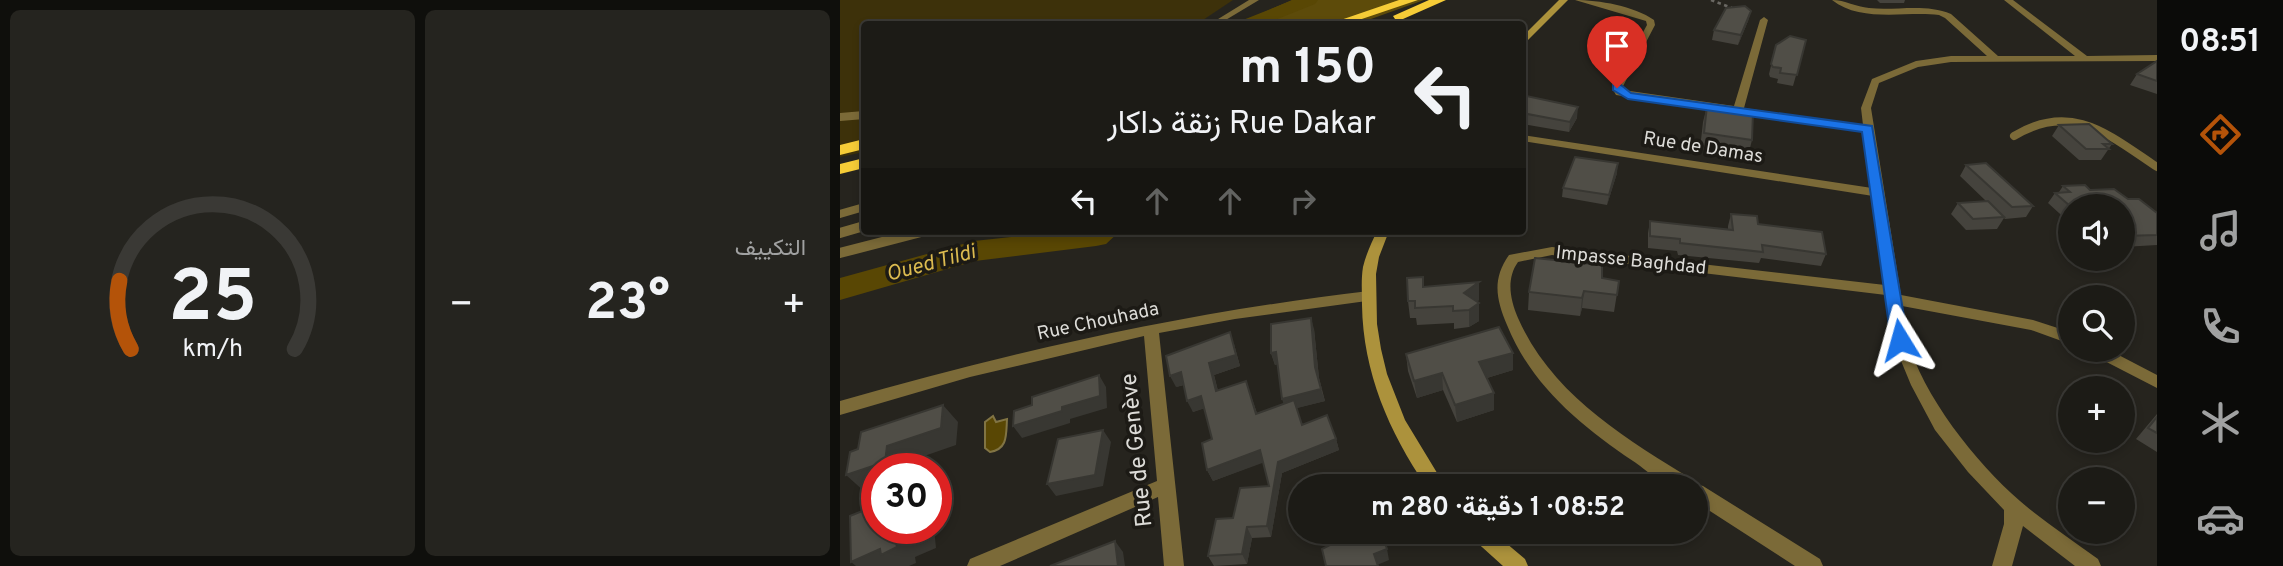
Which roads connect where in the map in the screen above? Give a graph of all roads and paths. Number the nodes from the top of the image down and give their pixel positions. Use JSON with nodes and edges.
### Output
{"nodes":[{"id":1,"x":1255,"y":0,"type":"edge"},
{"id":2,"x":1412,"y":0,"type":"edge"},
{"id":3,"x":1440,"y":0,"type":"edge"},
{"id":4,"x":1564,"y":0,"type":"edge"},
{"id":5,"x":1579,"y":0,"type":"edge"},
{"id":6,"x":1711,"y":0,"type":"edge"},
{"id":7,"x":1836,"y":0,"type":"edge"},
{"id":8,"x":2008,"y":0,"type":"edge"},
{"id":9,"x":1733,"y":8,"type":"edge"},
{"id":10,"x":1764,"y":20,"type":"dead end"},
{"id":11,"x":1219,"y":21,"type":"edge"},
{"id":12,"x":1345,"y":21,"type":"edge"},
{"id":13,"x":1381,"y":21,"type":"edge"},
{"id":14,"x":1526,"y":39,"type":"edge"},
{"id":15,"x":1994,"y":57,"type":"junction"},
{"id":16,"x":2083,"y":57,"type":"junction"},
{"id":17,"x":2157,"y":58,"type":"edge"},
{"id":18,"x":1738,"y":111,"type":"junction"},
{"id":19,"x":861,"y":115,"type":"edge"},
{"id":20,"x":840,"y":117,"type":"edge"},
{"id":21,"x":1868,"y":129,"type":"junction"},
{"id":22,"x":2014,"y":136,"type":"dead end"},
{"id":23,"x":1526,"y":139,"type":"edge"},
{"id":24,"x":861,"y":145,"type":"edge"},
{"id":25,"x":840,"y":150,"type":"edge"},
{"id":26,"x":861,"y":164,"type":"edge"},
{"id":27,"x":2157,"y":167,"type":"edge"},
{"id":28,"x":840,"y":169,"type":"edge"},
{"id":29,"x":1878,"y":192,"type":"junction"},
{"id":30,"x":861,"y":208,"type":"edge"},
{"id":31,"x":840,"y":214,"type":"edge"},
{"id":32,"x":861,"y":227,"type":"edge"},
{"id":33,"x":840,"y":233,"type":"edge"},
{"id":34,"x":910,"y":235,"type":"edge"},
{"id":35,"x":1381,"y":235,"type":"edge"},
{"id":36,"x":840,"y":253,"type":"edge"},
{"id":37,"x":1893,"y":295,"type":"junction"},
{"id":38,"x":1369,"y":296,"type":"junction"},
{"id":39,"x":1152,"y":329,"type":"junction"},
{"id":40,"x":2058,"y":334,"type":"edge"},
{"id":41,"x":2119,"y":362,"type":"edge"},
{"id":42,"x":2157,"y":382,"type":"edge"},
{"id":43,"x":840,"y":408,"type":"edge"},
{"id":44,"x":1427,"y":474,"type":"edge"},
{"id":45,"x":1669,"y":474,"type":"edge"},
{"id":46,"x":1167,"y":485,"type":"junction"},
{"id":47,"x":1708,"y":500,"type":"edge"},
{"id":48,"x":2014,"y":507,"type":"junction"},
{"id":49,"x":1493,"y":544,"type":"edge"},
{"id":50,"x":977,"y":566,"type":"edge"},
{"id":51,"x":1174,"y":566,"type":"edge"},
{"id":52,"x":1518,"y":566,"type":"edge"},
{"id":53,"x":1813,"y":566,"type":"edge"},
{"id":54,"x":2002,"y":566,"type":"edge"},
{"id":55,"x":2091,"y":566,"type":"edge"}],
"edges":[{"from":1,"to":11,"type":"street"},
{"from":2,"to":12,"type":"highway"},
{"from":3,"to":13,"type":"highway"},
{"from":4,"to":14,"type":"street"},
{"from":5,"to":18,"type":"street"},
{"from":6,"to":9,"type":"path"},
{"from":7,"to":15,"type":"street"},
{"from":8,"to":16,"type":"street"},
{"from":10,"to":18,"type":"street"},
{"from":15,"to":16,"type":"street"},
{"from":15,"to":21,"type":"street"},
{"from":16,"to":17,"type":"street"},
{"from":18,"to":21,"type":"street"},
{"from":19,"to":20,"type":"lane"},
{"from":21,"to":29,"type":"street"},
{"from":22,"to":27,"type":"lane"},
{"from":23,"to":29,"type":"street","name":"Rue de Damas"},
{"from":24,"to":25,"type":"highway"},
{"from":26,"to":28,"type":"highway"},
{"from":29,"to":37,"type":"street"},
{"from":30,"to":31,"type":"lane"},
{"from":32,"to":33,"type":"lane"},
{"from":34,"to":36,"type":"lane"},
{"from":35,"to":38,"type":"street"},
{"from":37,"to":40,"type":"street","name":"Impasse Baghdad"},
{"from":37,"to":45,"type":"street","name":"Impasse Baghdad"},
{"from":37,"to":48,"type":"street"},
{"from":38,"to":39,"type":"street","name":"Rue Chouhada"},
{"from":38,"to":44,"type":"street"},
{"from":39,"to":43,"type":"street","name":"Rue Chouhada"},
{"from":39,"to":46,"type":"street","name":"Rue de Genève"},
{"from":41,"to":42,"type":"street"},
{"from":46,"to":50,"type":"street"},
{"from":46,"to":51,"type":"street","name":"Rue de Genève"},
{"from":47,"to":53,"type":"street"},
{"from":48,"to":54,"type":"street"},
{"from":48,"to":55,"type":"street"},
{"from":49,"to":52,"type":"street"}]}
